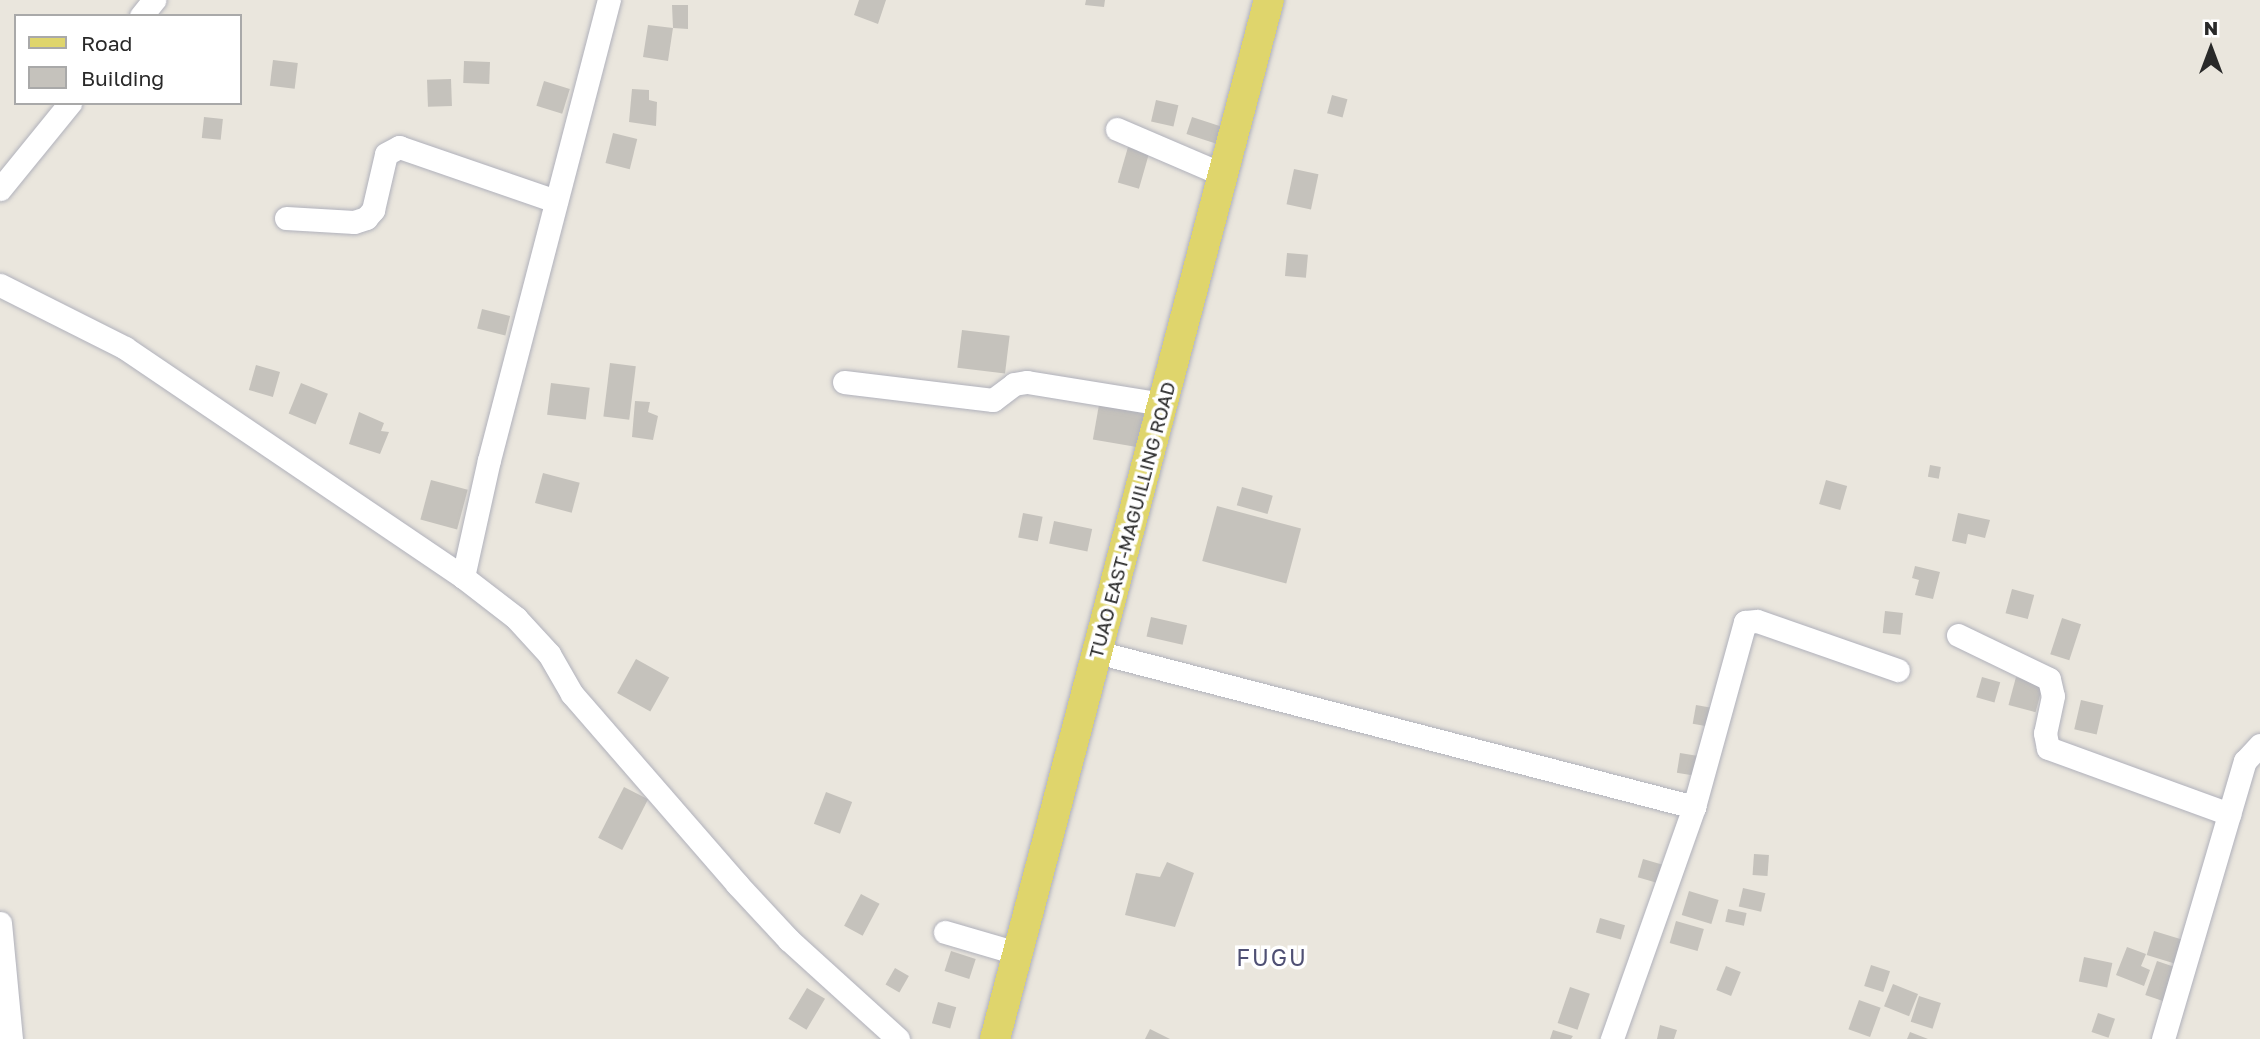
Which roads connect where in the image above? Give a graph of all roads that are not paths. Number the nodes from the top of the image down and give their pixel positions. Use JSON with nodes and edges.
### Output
{"nodes":[{"id":1,"x":154,"y":0,"type":"edge"},
{"id":2,"x":609,"y":0,"type":"edge"},
{"id":3,"x":1269,"y":0,"type":"edge"},
{"id":4,"x":143,"y":14,"type":"edge"},
{"id":5,"x":68,"y":105,"type":"edge"},
{"id":6,"x":1117,"y":129,"type":"dead end"},
{"id":7,"x":1224,"y":175,"type":"junction"},
{"id":8,"x":0,"y":189,"type":"edge"},
{"id":9,"x":556,"y":201,"type":"junction"},
{"id":10,"x":286,"y":218,"type":"dead end"},
{"id":11,"x":0,"y":285,"type":"edge"},
{"id":12,"x":844,"y":382,"type":"dead end"},
{"id":13,"x":1163,"y":404,"type":"junction"},
{"id":14,"x":463,"y":577,"type":"junction"},
{"id":15,"x":1958,"y":635,"type":"dead end"},
{"id":16,"x":1097,"y":652,"type":"junction"},
{"id":17,"x":1898,"y":670,"type":"dead end"},
{"id":18,"x":2260,"y":745,"type":"edge"},
{"id":19,"x":1693,"y":807,"type":"junction"},
{"id":20,"x":2229,"y":814,"type":"junction"},
{"id":21,"x":0,"y":923,"type":"edge"},
{"id":22,"x":945,"y":932,"type":"dead end"},
{"id":23,"x":1020,"y":954,"type":"junction"},
{"id":24,"x":11,"y":1039,"type":"edge"},
{"id":25,"x":898,"y":1039,"type":"edge"},
{"id":26,"x":995,"y":1039,"type":"edge"},
{"id":27,"x":1612,"y":1039,"type":"edge"},
{"id":28,"x":2162,"y":1039,"type":"edge"}],
"edges":[{"from":1,"to":4,"type":"street"},
{"from":2,"to":9,"type":"street"},
{"from":3,"to":7,"type":"main road","name":"TUAO EAST-MAGUILLING ROAD"},
{"from":5,"to":8,"type":"street"},
{"from":6,"to":7,"type":"street"},
{"from":7,"to":13,"type":"main road","name":"TUAO EAST-MAGUILLING ROAD"},
{"from":9,"to":10,"type":"street"},
{"from":9,"to":14,"type":"street"},
{"from":11,"to":14,"type":"street"},
{"from":12,"to":13,"type":"street"},
{"from":13,"to":16,"type":"main road","name":"TUAO EAST-MAGUILLING ROAD"},
{"from":14,"to":25,"type":"street"},
{"from":15,"to":20,"type":"street"},
{"from":16,"to":19,"type":"street"},
{"from":16,"to":23,"type":"main road","name":"TUAO EAST-MAGUILLING ROAD"},
{"from":17,"to":19,"type":"street"},
{"from":18,"to":20,"type":"street"},
{"from":19,"to":27,"type":"street"},
{"from":20,"to":28,"type":"street"},
{"from":21,"to":24,"type":"street"},
{"from":22,"to":23,"type":"street"},
{"from":23,"to":26,"type":"main road","name":"TUAO EAST-MAGUILLING ROAD"}]}
